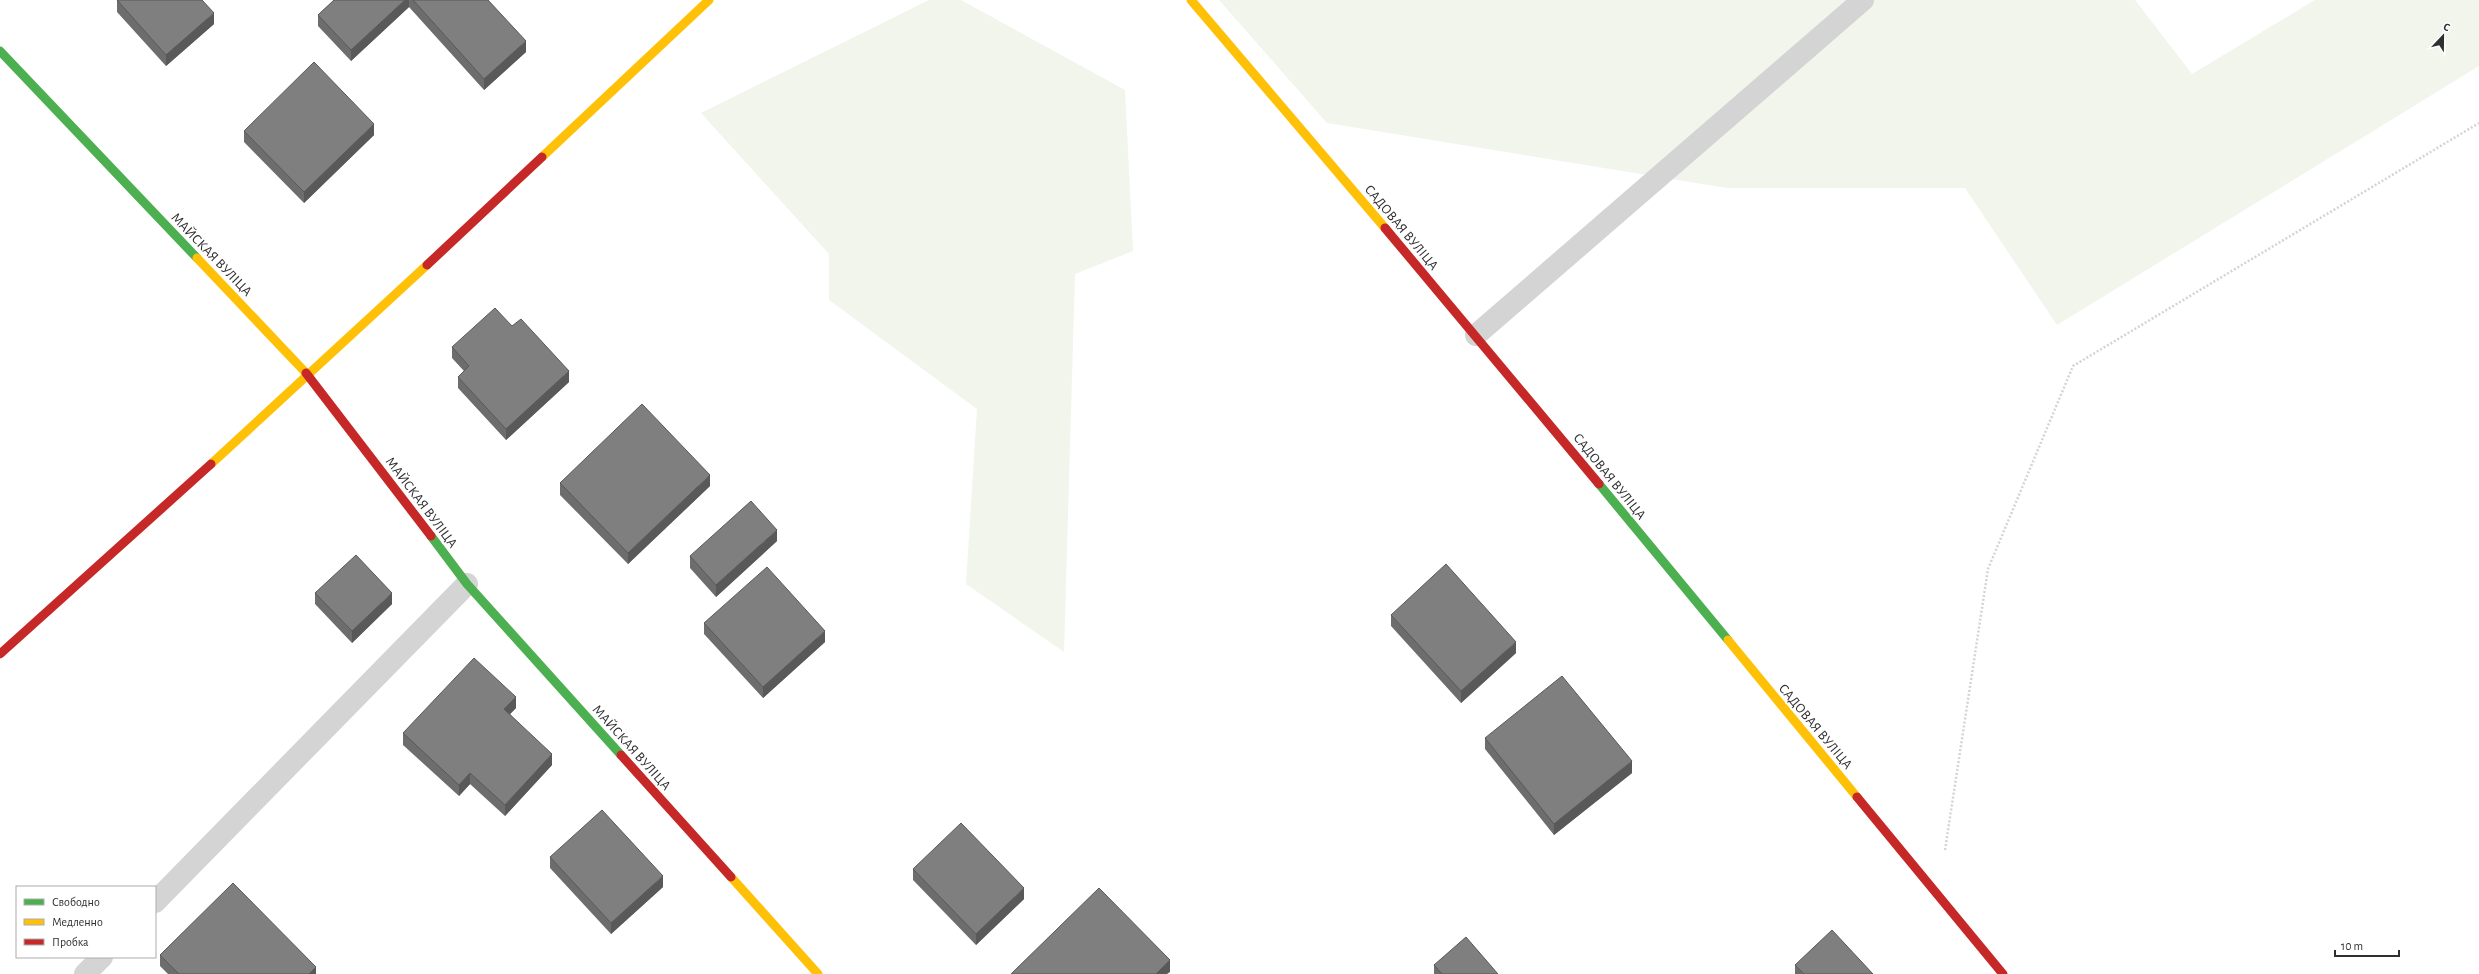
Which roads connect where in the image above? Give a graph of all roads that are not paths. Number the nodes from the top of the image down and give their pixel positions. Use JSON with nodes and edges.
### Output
{"nodes":[{"id":1,"x":709,"y":0,"type":"edge"},
{"id":2,"x":1191,"y":0,"type":"edge"},
{"id":3,"x":1863,"y":0,"type":"edge"},
{"id":4,"x":0,"y":51,"type":"edge"},
{"id":5,"x":1476,"y":335,"type":"junction"},
{"id":6,"x":309,"y":376,"type":"junction"},
{"id":7,"x":467,"y":584,"type":"junction"},
{"id":8,"x":0,"y":654,"type":"edge"},
{"id":9,"x":156,"y":901,"type":"edge"},
{"id":10,"x":101,"y":958,"type":"edge"},
{"id":11,"x":85,"y":974,"type":"edge"},
{"id":12,"x":818,"y":974,"type":"edge"},
{"id":13,"x":2003,"y":974,"type":"edge"}],
"edges":[{"from":1,"to":6,"type":"street"},
{"from":2,"to":5,"type":"street","name":"САДОВАЯ ВУЛІЦА"},
{"from":3,"to":5,"type":"street"},
{"from":4,"to":6,"type":"street","name":"МАЙСКАЯ ВУЛІЦА"},
{"from":5,"to":13,"type":"street","name":"САДОВАЯ ВУЛІЦА"},
{"from":6,"to":7,"type":"street","name":"МАЙСКАЯ ВУЛІЦА"},
{"from":6,"to":8,"type":"street"},
{"from":7,"to":9,"type":"street"},
{"from":7,"to":12,"type":"street","name":"МАЙСКАЯ ВУЛІЦА"},
{"from":10,"to":11,"type":"street"}]}
